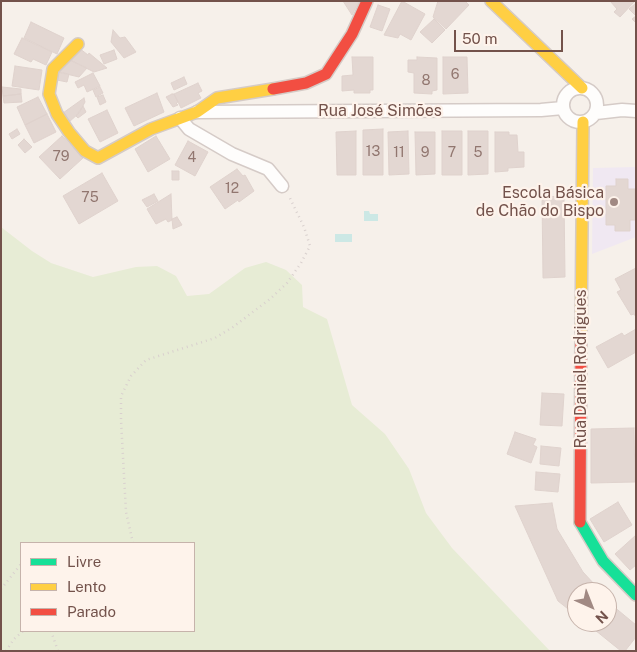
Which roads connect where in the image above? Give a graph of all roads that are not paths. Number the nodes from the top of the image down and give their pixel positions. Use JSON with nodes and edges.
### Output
{"nodes":[{"id":1,"x":367,"y":1,"type":"edge"},
{"id":2,"x":491,"y":1,"type":"edge"},
{"id":3,"x":78,"y":44,"type":"dead end"},
{"id":4,"x":555,"y":63,"type":"junction"},
{"id":5,"x":582,"y":88,"type":"junction"},
{"id":6,"x":566,"y":95,"type":"junction"},
{"id":7,"x":596,"y":97,"type":"junction"},
{"id":8,"x":564,"y":108,"type":"junction"},
{"id":9,"x":622,"y":110,"type":"junction"},
{"id":10,"x":636,"y":111,"type":"edge"},
{"id":11,"x":197,"y":112,"type":"junction"},
{"id":12,"x":596,"y":113,"type":"junction"},
{"id":13,"x":180,"y":118,"type":"junction"},
{"id":14,"x":583,"y":122,"type":"junction"},
{"id":15,"x":282,"y":186,"type":"road end"},
{"id":16,"x":636,"y":595,"type":"edge"}],
"edges":[{"from":1,"to":11,"type":"street"},
{"from":2,"to":4,"type":"street"},
{"from":3,"to":13,"type":"street"},
{"from":4,"to":5,"type":"street"},
{"from":4,"to":6,"type":"street"},
{"from":5,"to":6,"type":"street"},
{"from":5,"to":7,"type":"street"},
{"from":6,"to":8,"type":"street"},
{"from":7,"to":9,"type":"street"},
{"from":7,"to":12,"type":"street"},
{"from":8,"to":11,"type":"street","name":"Rua José Simões"},
{"from":8,"to":14,"type":"street"},
{"from":9,"to":10,"type":"street"},
{"from":9,"to":12,"type":"street"},
{"from":11,"to":13,"type":"street"},
{"from":12,"to":14,"type":"street"},
{"from":13,"to":15,"type":"street"},
{"from":14,"to":16,"type":"street","name":"Rua Daniel Rodrigues"}]}
